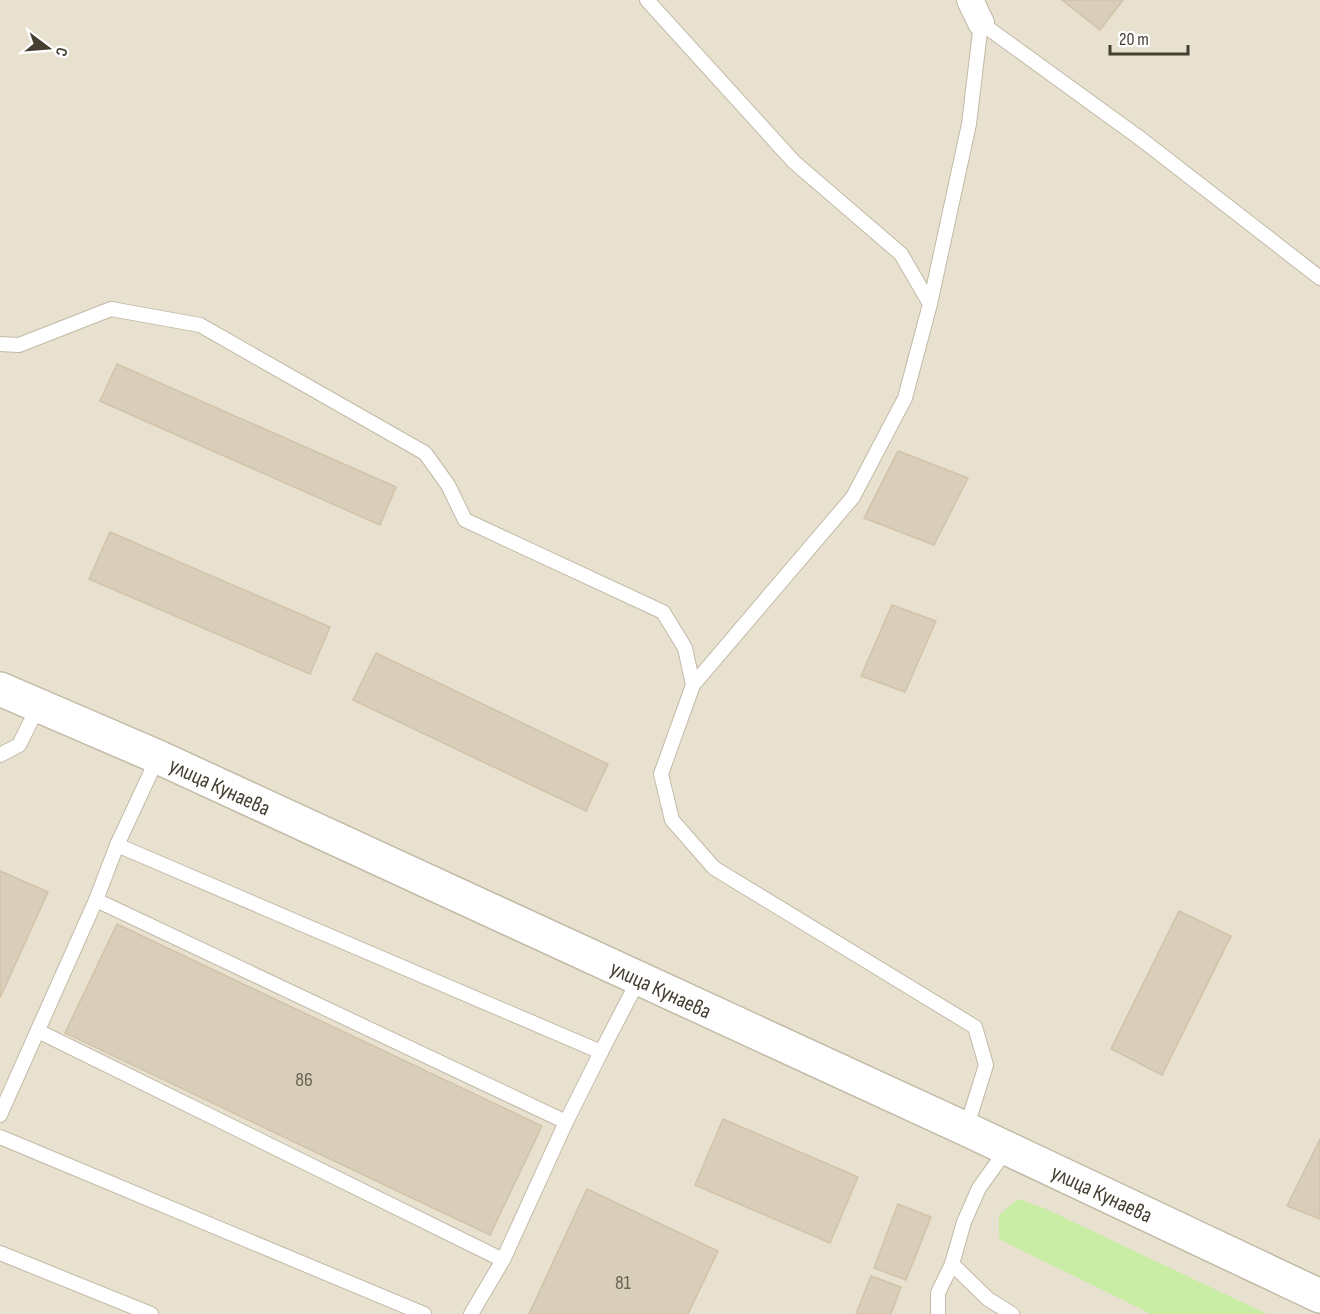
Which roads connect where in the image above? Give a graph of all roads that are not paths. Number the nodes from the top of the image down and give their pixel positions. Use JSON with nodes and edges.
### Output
{"nodes":[{"id":1,"x":647,"y":0,"type":"edge"},
{"id":2,"x":976,"y":11,"type":"edge"},
{"id":3,"x":1320,"y":278,"type":"edge"},
{"id":4,"x":930,"y":304,"type":"junction"},
{"id":5,"x":0,"y":344,"type":"edge"},
{"id":6,"x":693,"y":685,"type":"junction"},
{"id":7,"x":0,"y":689,"type":"edge"},
{"id":8,"x":39,"y":705,"type":"junction"},
{"id":9,"x":0,"y":755,"type":"edge"},
{"id":10,"x":158,"y":757,"type":"junction"},
{"id":11,"x":117,"y":845,"type":"junction"},
{"id":12,"x":96,"y":900,"type":"junction"},
{"id":13,"x":639,"y":978,"type":"junction"},
{"id":14,"x":38,"y":1031,"type":"junction"},
{"id":15,"x":601,"y":1052,"type":"junction"},
{"id":16,"x":0,"y":1115,"type":"edge"},
{"id":17,"x":566,"y":1122,"type":"junction"},
{"id":18,"x":966,"y":1129,"type":"junction"},
{"id":19,"x":0,"y":1137,"type":"edge"},
{"id":20,"x":1007,"y":1149,"type":"junction"},
{"id":21,"x":0,"y":1253,"type":"edge"},
{"id":22,"x":503,"y":1260,"type":"junction"},
{"id":23,"x":952,"y":1264,"type":"junction"},
{"id":24,"x":1320,"y":1296,"type":"edge"},
{"id":25,"x":151,"y":1314,"type":"edge"},
{"id":26,"x":424,"y":1314,"type":"edge"},
{"id":27,"x":471,"y":1314,"type":"edge"},
{"id":28,"x":938,"y":1314,"type":"edge"},
{"id":29,"x":1012,"y":1314,"type":"edge"}],
"edges":[{"from":1,"to":4,"type":"lane"},
{"from":2,"to":3,"type":"lane"},
{"from":2,"to":4,"type":"lane"},
{"from":4,"to":6,"type":"lane"},
{"from":5,"to":6,"type":"lane"},
{"from":6,"to":18,"type":"lane"},
{"from":7,"to":8,"type":"street","name":"улица Кунаева"},
{"from":8,"to":9,"type":"lane"},
{"from":8,"to":10,"type":"street","name":"улица Кунаева"},
{"from":10,"to":11,"type":"lane"},
{"from":10,"to":13,"type":"street","name":"улица Кунаева"},
{"from":11,"to":12,"type":"lane"},
{"from":11,"to":15,"type":"lane"},
{"from":12,"to":14,"type":"lane"},
{"from":12,"to":17,"type":"lane"},
{"from":13,"to":15,"type":"lane"},
{"from":13,"to":18,"type":"street","name":"улица Кунаева"},
{"from":14,"to":16,"type":"lane"},
{"from":14,"to":22,"type":"lane"},
{"from":15,"to":17,"type":"lane"},
{"from":17,"to":22,"type":"lane"},
{"from":18,"to":20,"type":"street","name":"улица Кунаева"},
{"from":19,"to":26,"type":"lane"},
{"from":20,"to":23,"type":"lane"},
{"from":20,"to":24,"type":"street","name":"улица Кунаева"},
{"from":21,"to":25,"type":"lane"},
{"from":22,"to":27,"type":"lane"},
{"from":23,"to":28,"type":"lane"},
{"from":23,"to":29,"type":"lane"}]}
